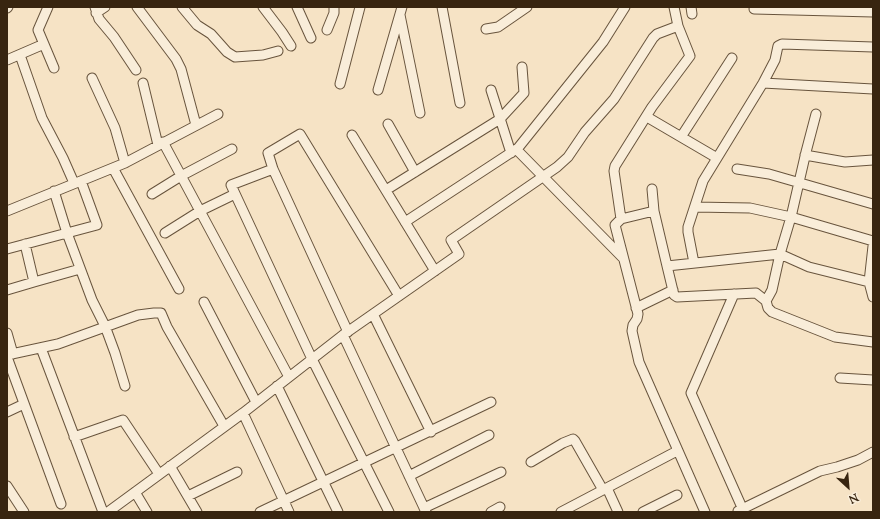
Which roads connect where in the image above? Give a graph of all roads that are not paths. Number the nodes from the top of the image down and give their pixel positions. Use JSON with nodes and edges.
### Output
{"nodes":[{"id":1,"x":48,"y":7,"type":"edge"},
{"id":2,"x":105,"y":7,"type":"edge"},
{"id":3,"x":137,"y":7,"type":"edge"},
{"id":4,"x":182,"y":7,"type":"edge"},
{"id":5,"x":263,"y":7,"type":"edge"},
{"id":6,"x":297,"y":7,"type":"edge"},
{"id":7,"x":334,"y":7,"type":"edge"},
{"id":8,"x":360,"y":7,"type":"edge"},
{"id":9,"x":442,"y":7,"type":"edge"},
{"id":10,"x":527,"y":7,"type":"edge"},
{"id":11,"x":625,"y":7,"type":"edge"},
{"id":12,"x":674,"y":7,"type":"edge"},
{"id":13,"x":754,"y":9,"type":"dead end"},
{"id":14,"x":95,"y":10,"type":"edge"},
{"id":15,"x":401,"y":11,"type":"edge"},
{"id":16,"x":873,"y":12,"type":"edge"},
{"id":17,"x":678,"y":26,"type":"junction"},
{"id":18,"x":486,"y":29,"type":"dead end"},
{"id":19,"x":328,"y":30,"type":"dead end"},
{"id":20,"x":311,"y":38,"type":"dead end"},
{"id":21,"x":44,"y":44,"type":"junction"},
{"id":22,"x":291,"y":46,"type":"dead end"},
{"id":23,"x":873,"y":47,"type":"edge"},
{"id":24,"x":278,"y":51,"type":"dead end"},
{"id":25,"x":20,"y":55,"type":"junction"},
{"id":26,"x":732,"y":58,"type":"dead end"},
{"id":27,"x":7,"y":60,"type":"edge"},
{"id":28,"x":522,"y":67,"type":"dead end"},
{"id":29,"x":54,"y":68,"type":"dead end"},
{"id":30,"x":136,"y":70,"type":"dead end"},
{"id":31,"x":92,"y":78,"type":"dead end"},
{"id":32,"x":143,"y":83,"type":"dead end"},
{"id":33,"x":763,"y":83,"type":"junction"},
{"id":34,"x":340,"y":84,"type":"dead end"},
{"id":35,"x":873,"y":89,"type":"edge"},
{"id":36,"x":378,"y":90,"type":"dead end"},
{"id":37,"x":491,"y":90,"type":"dead end"},
{"id":38,"x":460,"y":103,"type":"dead end"},
{"id":39,"x":420,"y":113,"type":"dead end"},
{"id":40,"x":218,"y":114,"type":"dead end"},
{"id":41,"x":816,"y":114,"type":"dead end"},
{"id":42,"x":647,"y":116,"type":"junction"},
{"id":43,"x":500,"y":119,"type":"junction"},
{"id":44,"x":388,"y":124,"type":"dead end"},
{"id":45,"x":196,"y":125,"type":"junction"},
{"id":46,"x":352,"y":135,"type":"dead end"},
{"id":47,"x":681,"y":137,"type":"junction"},
{"id":48,"x":160,"y":144,"type":"junction"},
{"id":49,"x":232,"y":149,"type":"dead end"},
{"id":50,"x":514,"y":151,"type":"junction"},
{"id":51,"x":805,"y":155,"type":"junction"},
{"id":52,"x":717,"y":158,"type":"junction"},
{"id":53,"x":873,"y":160,"type":"edge"},
{"id":54,"x":125,"y":163,"type":"junction"},
{"id":55,"x":113,"y":168,"type":"junction"},
{"id":56,"x":273,"y":169,"type":"junction"},
{"id":57,"x":737,"y":169,"type":"dead end"},
{"id":58,"x":415,"y":172,"type":"junction"},
{"id":59,"x":181,"y":176,"type":"junction"},
{"id":60,"x":542,"y":176,"type":"junction"},
{"id":61,"x":77,"y":182,"type":"junction"},
{"id":62,"x":799,"y":182,"type":"junction"},
{"id":63,"x":652,"y":189,"type":"dead end"},
{"id":64,"x":386,"y":190,"type":"junction"},
{"id":65,"x":54,"y":191,"type":"junction"},
{"id":66,"x":152,"y":194,"type":"dead end"},
{"id":67,"x":235,"y":194,"type":"junction"},
{"id":68,"x":873,"y":204,"type":"edge"},
{"id":69,"x":695,"y":207,"type":"junction"},
{"id":70,"x":7,"y":211,"type":"edge"},
{"id":71,"x":200,"y":211,"type":"junction"},
{"id":72,"x":654,"y":211,"type":"junction"},
{"id":73,"x":791,"y":217,"type":"junction"},
{"id":74,"x":621,"y":219,"type":"junction"},
{"id":75,"x":405,"y":222,"type":"junction"},
{"id":76,"x":165,"y":232,"type":"dead end"},
{"id":77,"x":67,"y":233,"type":"junction"},
{"id":78,"x":873,"y":241,"type":"edge"},
{"id":79,"x":25,"y":244,"type":"junction"},
{"id":80,"x":873,"y":246,"type":"edge"},
{"id":81,"x":7,"y":249,"type":"edge"},
{"id":82,"x":780,"y":254,"type":"junction"},
{"id":83,"x":624,"y":259,"type":"junction"},
{"id":84,"x":694,"y":263,"type":"junction"},
{"id":85,"x":667,"y":266,"type":"junction"},
{"id":86,"x":80,"y":269,"type":"junction"},
{"id":87,"x":435,"y":271,"type":"junction"},
{"id":88,"x":34,"y":282,"type":"junction"},
{"id":89,"x":871,"y":282,"type":"edge"},
{"id":90,"x":179,"y":289,"type":"dead end"},
{"id":91,"x":7,"y":290,"type":"edge"},
{"id":92,"x":673,"y":290,"type":"junction"},
{"id":93,"x":734,"y":294,"type":"junction"},
{"id":94,"x":399,"y":296,"type":"junction"},
{"id":95,"x":873,"y":297,"type":"edge"},
{"id":96,"x":766,"y":301,"type":"junction"},
{"id":97,"x":204,"y":302,"type":"dead end"},
{"id":98,"x":636,"y":308,"type":"junction"},
{"id":99,"x":373,"y":314,"type":"junction"},
{"id":100,"x":105,"y":326,"type":"junction"},
{"id":101,"x":7,"y":333,"type":"edge"},
{"id":102,"x":345,"y":333,"type":"junction"},
{"id":103,"x":873,"y":342,"type":"edge"},
{"id":104,"x":41,"y":348,"type":"junction"},
{"id":105,"x":9,"y":356,"type":"edge"},
{"id":106,"x":312,"y":359,"type":"junction"},
{"id":107,"x":289,"y":377,"type":"junction"},
{"id":108,"x":840,"y":378,"type":"dead end"},
{"id":109,"x":873,"y":380,"type":"edge"},
{"id":110,"x":125,"y":386,"type":"dead end"},
{"id":111,"x":277,"y":386,"type":"junction"},
{"id":112,"x":256,"y":402,"type":"junction"},
{"id":113,"x":491,"y":402,"type":"dead end"},
{"id":114,"x":24,"y":404,"type":"junction"},
{"id":115,"x":7,"y":412,"type":"edge"},
{"id":116,"x":243,"y":413,"type":"junction"},
{"id":117,"x":224,"y":426,"type":"junction"},
{"id":118,"x":431,"y":432,"type":"junction"},
{"id":119,"x":489,"y":435,"type":"dead end"},
{"id":120,"x":74,"y":437,"type":"junction"},
{"id":121,"x":396,"y":448,"type":"junction"},
{"id":122,"x":677,"y":451,"type":"junction"},
{"id":123,"x":873,"y":452,"type":"edge"},
{"id":124,"x":364,"y":462,"type":"junction"},
{"id":125,"x":531,"y":462,"type":"dead end"},
{"id":126,"x":170,"y":466,"type":"junction"},
{"id":127,"x":237,"y":472,"type":"dead end"},
{"id":128,"x":501,"y":472,"type":"dead end"},
{"id":129,"x":159,"y":474,"type":"junction"},
{"id":130,"x":409,"y":476,"type":"junction"},
{"id":131,"x":324,"y":482,"type":"junction"},
{"id":132,"x":7,"y":486,"type":"edge"},
{"id":133,"x":605,"y":489,"type":"junction"},
{"id":134,"x":135,"y":492,"type":"junction"},
{"id":135,"x":677,"y":495,"type":"dead end"},
{"id":136,"x":188,"y":496,"type":"junction"},
{"id":137,"x":284,"y":501,"type":"junction"},
{"id":138,"x":61,"y":504,"type":"dead end"},
{"id":139,"x":500,"y":507,"type":"dead end"},
{"id":140,"x":662,"y":508,"type":"edge"},
{"id":141,"x":425,"y":510,"type":"edge"},
{"id":142,"x":741,"y":511,"type":"edge"},
{"id":143,"x":24,"y":512,"type":"edge"},
{"id":144,"x":103,"y":512,"type":"edge"},
{"id":145,"x":108,"y":512,"type":"edge"},
{"id":146,"x":147,"y":512,"type":"edge"},
{"id":147,"x":197,"y":512,"type":"edge"},
{"id":148,"x":260,"y":512,"type":"edge"},
{"id":149,"x":289,"y":512,"type":"edge"},
{"id":150,"x":338,"y":512,"type":"edge"},
{"id":151,"x":389,"y":512,"type":"edge"},
{"id":152,"x":491,"y":512,"type":"edge"},
{"id":153,"x":561,"y":512,"type":"edge"},
{"id":154,"x":618,"y":512,"type":"edge"},
{"id":155,"x":643,"y":512,"type":"edge"},
{"id":156,"x":705,"y":512,"type":"edge"}],
"edges":[{"from":1,"to":21,"type":"street"},
{"from":2,"to":14,"type":"street"},
{"from":3,"to":45,"type":"street"},
{"from":4,"to":24,"type":"street"},
{"from":5,"to":22,"type":"street"},
{"from":6,"to":20,"type":"street"},
{"from":7,"to":19,"type":"street"},
{"from":8,"to":34,"type":"street"},
{"from":9,"to":38,"type":"street"},
{"from":10,"to":18,"type":"street"},
{"from":11,"to":50,"type":"street"},
{"from":12,"to":17,"type":"street"},
{"from":13,"to":16,"type":"street"},
{"from":14,"to":30,"type":"street"},
{"from":15,"to":36,"type":"street"},
{"from":15,"to":39,"type":"street"},
{"from":17,"to":42,"type":"street"},
{"from":17,"to":60,"type":"street"},
{"from":21,"to":25,"type":"street"},
{"from":21,"to":29,"type":"street"},
{"from":23,"to":33,"type":"street"},
{"from":25,"to":27,"type":"street"},
{"from":25,"to":61,"type":"street"},
{"from":26,"to":47,"type":"street"},
{"from":28,"to":43,"type":"street"},
{"from":31,"to":54,"type":"street"},
{"from":32,"to":48,"type":"street"},
{"from":33,"to":35,"type":"street"},
{"from":33,"to":52,"type":"street"},
{"from":37,"to":43,"type":"street"},
{"from":40,"to":45,"type":"street"},
{"from":41,"to":51,"type":"street"},
{"from":42,"to":47,"type":"street"},
{"from":42,"to":74,"type":"street"},
{"from":43,"to":50,"type":"street"},
{"from":43,"to":58,"type":"street"},
{"from":44,"to":58,"type":"street"},
{"from":45,"to":48,"type":"street"},
{"from":46,"to":64,"type":"street"},
{"from":47,"to":52,"type":"street"},
{"from":48,"to":54,"type":"street"},
{"from":48,"to":59,"type":"street"},
{"from":49,"to":59,"type":"street"},
{"from":50,"to":60,"type":"street"},
{"from":50,"to":75,"type":"street"},
{"from":51,"to":53,"type":"street"},
{"from":51,"to":62,"type":"street"},
{"from":52,"to":69,"type":"street"},
{"from":54,"to":55,"type":"street"},
{"from":55,"to":61,"type":"street"},
{"from":55,"to":90,"type":"street"},
{"from":56,"to":67,"type":"street"},
{"from":56,"to":94,"type":"street"},
{"from":56,"to":102,"type":"street"},
{"from":57,"to":62,"type":"street"},
{"from":58,"to":64,"type":"street"},
{"from":59,"to":66,"type":"street"},
{"from":59,"to":71,"type":"street"},
{"from":60,"to":83,"type":"street"},
{"from":60,"to":87,"type":"street"},
{"from":61,"to":65,"type":"street"},
{"from":61,"to":77,"type":"street"},
{"from":62,"to":68,"type":"street"},
{"from":62,"to":73,"type":"street"},
{"from":63,"to":72,"type":"street"},
{"from":64,"to":75,"type":"street"},
{"from":65,"to":70,"type":"street"},
{"from":65,"to":77,"type":"street"},
{"from":67,"to":71,"type":"street"},
{"from":67,"to":106,"type":"street"},
{"from":69,"to":73,"type":"street"},
{"from":69,"to":84,"type":"street"},
{"from":71,"to":76,"type":"street"},
{"from":71,"to":107,"type":"street"},
{"from":72,"to":74,"type":"street"},
{"from":72,"to":85,"type":"street"},
{"from":73,"to":78,"type":"street"},
{"from":73,"to":82,"type":"street"},
{"from":74,"to":83,"type":"street"},
{"from":75,"to":87,"type":"street"},
{"from":77,"to":79,"type":"street"},
{"from":77,"to":86,"type":"street"},
{"from":79,"to":81,"type":"street"},
{"from":79,"to":88,"type":"street"},
{"from":80,"to":89,"type":"street"},
{"from":82,"to":84,"type":"street"},
{"from":82,"to":89,"type":"street"},
{"from":82,"to":96,"type":"street"},
{"from":83,"to":98,"type":"street"},
{"from":84,"to":85,"type":"street"},
{"from":85,"to":92,"type":"street"},
{"from":86,"to":88,"type":"street"},
{"from":86,"to":100,"type":"street"},
{"from":87,"to":94,"type":"street"},
{"from":88,"to":91,"type":"street"},
{"from":89,"to":95,"type":"street"},
{"from":92,"to":93,"type":"street"},
{"from":92,"to":98,"type":"street"},
{"from":93,"to":96,"type":"street"},
{"from":93,"to":142,"type":"street"},
{"from":94,"to":99,"type":"street"},
{"from":96,"to":103,"type":"street"},
{"from":97,"to":112,"type":"street"},
{"from":98,"to":122,"type":"street"},
{"from":99,"to":102,"type":"street"},
{"from":99,"to":118,"type":"street"},
{"from":100,"to":104,"type":"street"},
{"from":100,"to":110,"type":"street"},
{"from":100,"to":117,"type":"street"},
{"from":101,"to":105,"type":"street"},
{"from":102,"to":106,"type":"street"},
{"from":102,"to":121,"type":"street"},
{"from":104,"to":105,"type":"street"},
{"from":104,"to":120,"type":"street"},
{"from":105,"to":114,"type":"street"},
{"from":106,"to":107,"type":"street"},
{"from":106,"to":124,"type":"street"},
{"from":107,"to":111,"type":"street"},
{"from":108,"to":109,"type":"street"},
{"from":111,"to":112,"type":"street"},
{"from":111,"to":131,"type":"street"},
{"from":112,"to":116,"type":"street"},
{"from":113,"to":118,"type":"street"},
{"from":114,"to":115,"type":"street"},
{"from":114,"to":138,"type":"street"},
{"from":116,"to":117,"type":"street"},
{"from":116,"to":137,"type":"street"},
{"from":117,"to":126,"type":"street"},
{"from":118,"to":121,"type":"street"},
{"from":119,"to":130,"type":"street"},
{"from":120,"to":129,"type":"street"},
{"from":120,"to":144,"type":"street"},
{"from":121,"to":124,"type":"street"},
{"from":121,"to":130,"type":"street"},
{"from":122,"to":133,"type":"street"},
{"from":122,"to":156,"type":"street"},
{"from":123,"to":142,"type":"street"},
{"from":124,"to":131,"type":"street"},
{"from":124,"to":151,"type":"street"},
{"from":125,"to":133,"type":"street"},
{"from":126,"to":129,"type":"street"},
{"from":126,"to":136,"type":"street"},
{"from":127,"to":136,"type":"street"},
{"from":128,"to":141,"type":"street"},
{"from":129,"to":134,"type":"street"},
{"from":130,"to":141,"type":"street"},
{"from":131,"to":137,"type":"street"},
{"from":131,"to":150,"type":"street"},
{"from":132,"to":143,"type":"street"},
{"from":133,"to":153,"type":"street"},
{"from":133,"to":154,"type":"street"},
{"from":134,"to":145,"type":"street"},
{"from":134,"to":146,"type":"street"},
{"from":135,"to":140,"type":"street"},
{"from":136,"to":147,"type":"street"},
{"from":137,"to":148,"type":"street"},
{"from":137,"to":149,"type":"street"},
{"from":139,"to":152,"type":"street"},
{"from":140,"to":155,"type":"street"}]}
